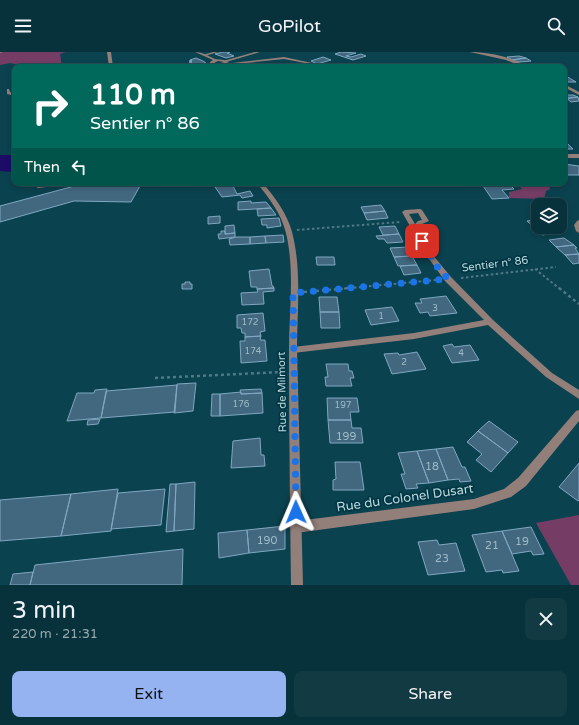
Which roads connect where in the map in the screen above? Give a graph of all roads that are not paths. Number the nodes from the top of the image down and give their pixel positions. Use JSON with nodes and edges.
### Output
{"nodes":[{"id":1,"x":109,"y":52,"type":"edge"},
{"id":2,"x":197,"y":52,"type":"edge"},
{"id":3,"x":216,"y":52,"type":"edge"},
{"id":4,"x":258,"y":52,"type":"edge"},
{"id":5,"x":472,"y":52,"type":"edge"},
{"id":6,"x":205,"y":55,"type":"junction"},
{"id":7,"x":111,"y":64,"type":"edge"},
{"id":8,"x":226,"y":64,"type":"edge"},
{"id":9,"x":310,"y":64,"type":"dead end"},
{"id":10,"x":518,"y":64,"type":"edge"},
{"id":11,"x":567,"y":87,"type":"edge"},
{"id":12,"x":8,"y":90,"type":"dead end"},
{"id":13,"x":12,"y":94,"type":"edge"},
{"id":14,"x":579,"y":94,"type":"edge"},
{"id":15,"x":567,"y":156,"type":"edge"},
{"id":16,"x":579,"y":156,"type":"edge"},
{"id":17,"x":262,"y":186,"type":"edge"},
{"id":18,"x":579,"y":222,"type":"edge"},
{"id":19,"x":414,"y":228,"type":"junction"},
{"id":20,"x":579,"y":231,"type":"edge"},
{"id":21,"x":490,"y":322,"type":"junction"},
{"id":22,"x":293,"y":350,"type":"junction"},
{"id":23,"x":579,"y":395,"type":"edge"},
{"id":24,"x":579,"y":414,"type":"edge"},
{"id":25,"x":296,"y":527,"type":"junction"},
{"id":26,"x":297,"y":585,"type":"edge"}],
"edges":[{"from":1,"to":7,"type":"street"},
{"from":2,"to":6,"type":"street"},
{"from":3,"to":6,"type":"lane"},
{"from":4,"to":8,"type":"lane"},
{"from":5,"to":10,"type":"street"},
{"from":6,"to":8,"type":"street"},
{"from":8,"to":9,"type":"lane"},
{"from":11,"to":14,"type":"street"},
{"from":12,"to":13,"type":"lane"},
{"from":15,"to":16,"type":"street"},
{"from":17,"to":22,"type":"street","name":"Rue de Milmort"},
{"from":18,"to":20,"type":"street"},
{"from":19,"to":19,"type":"street"},
{"from":19,"to":21,"type":"street"},
{"from":21,"to":22,"type":"street"},
{"from":21,"to":23,"type":"street"},
{"from":22,"to":25,"type":"street","name":"Rue de Milmort"},
{"from":24,"to":25,"type":"street","name":"Rue du Colonel Dusart"},
{"from":25,"to":26,"type":"street","name":"Rue de Milmort"}]}
